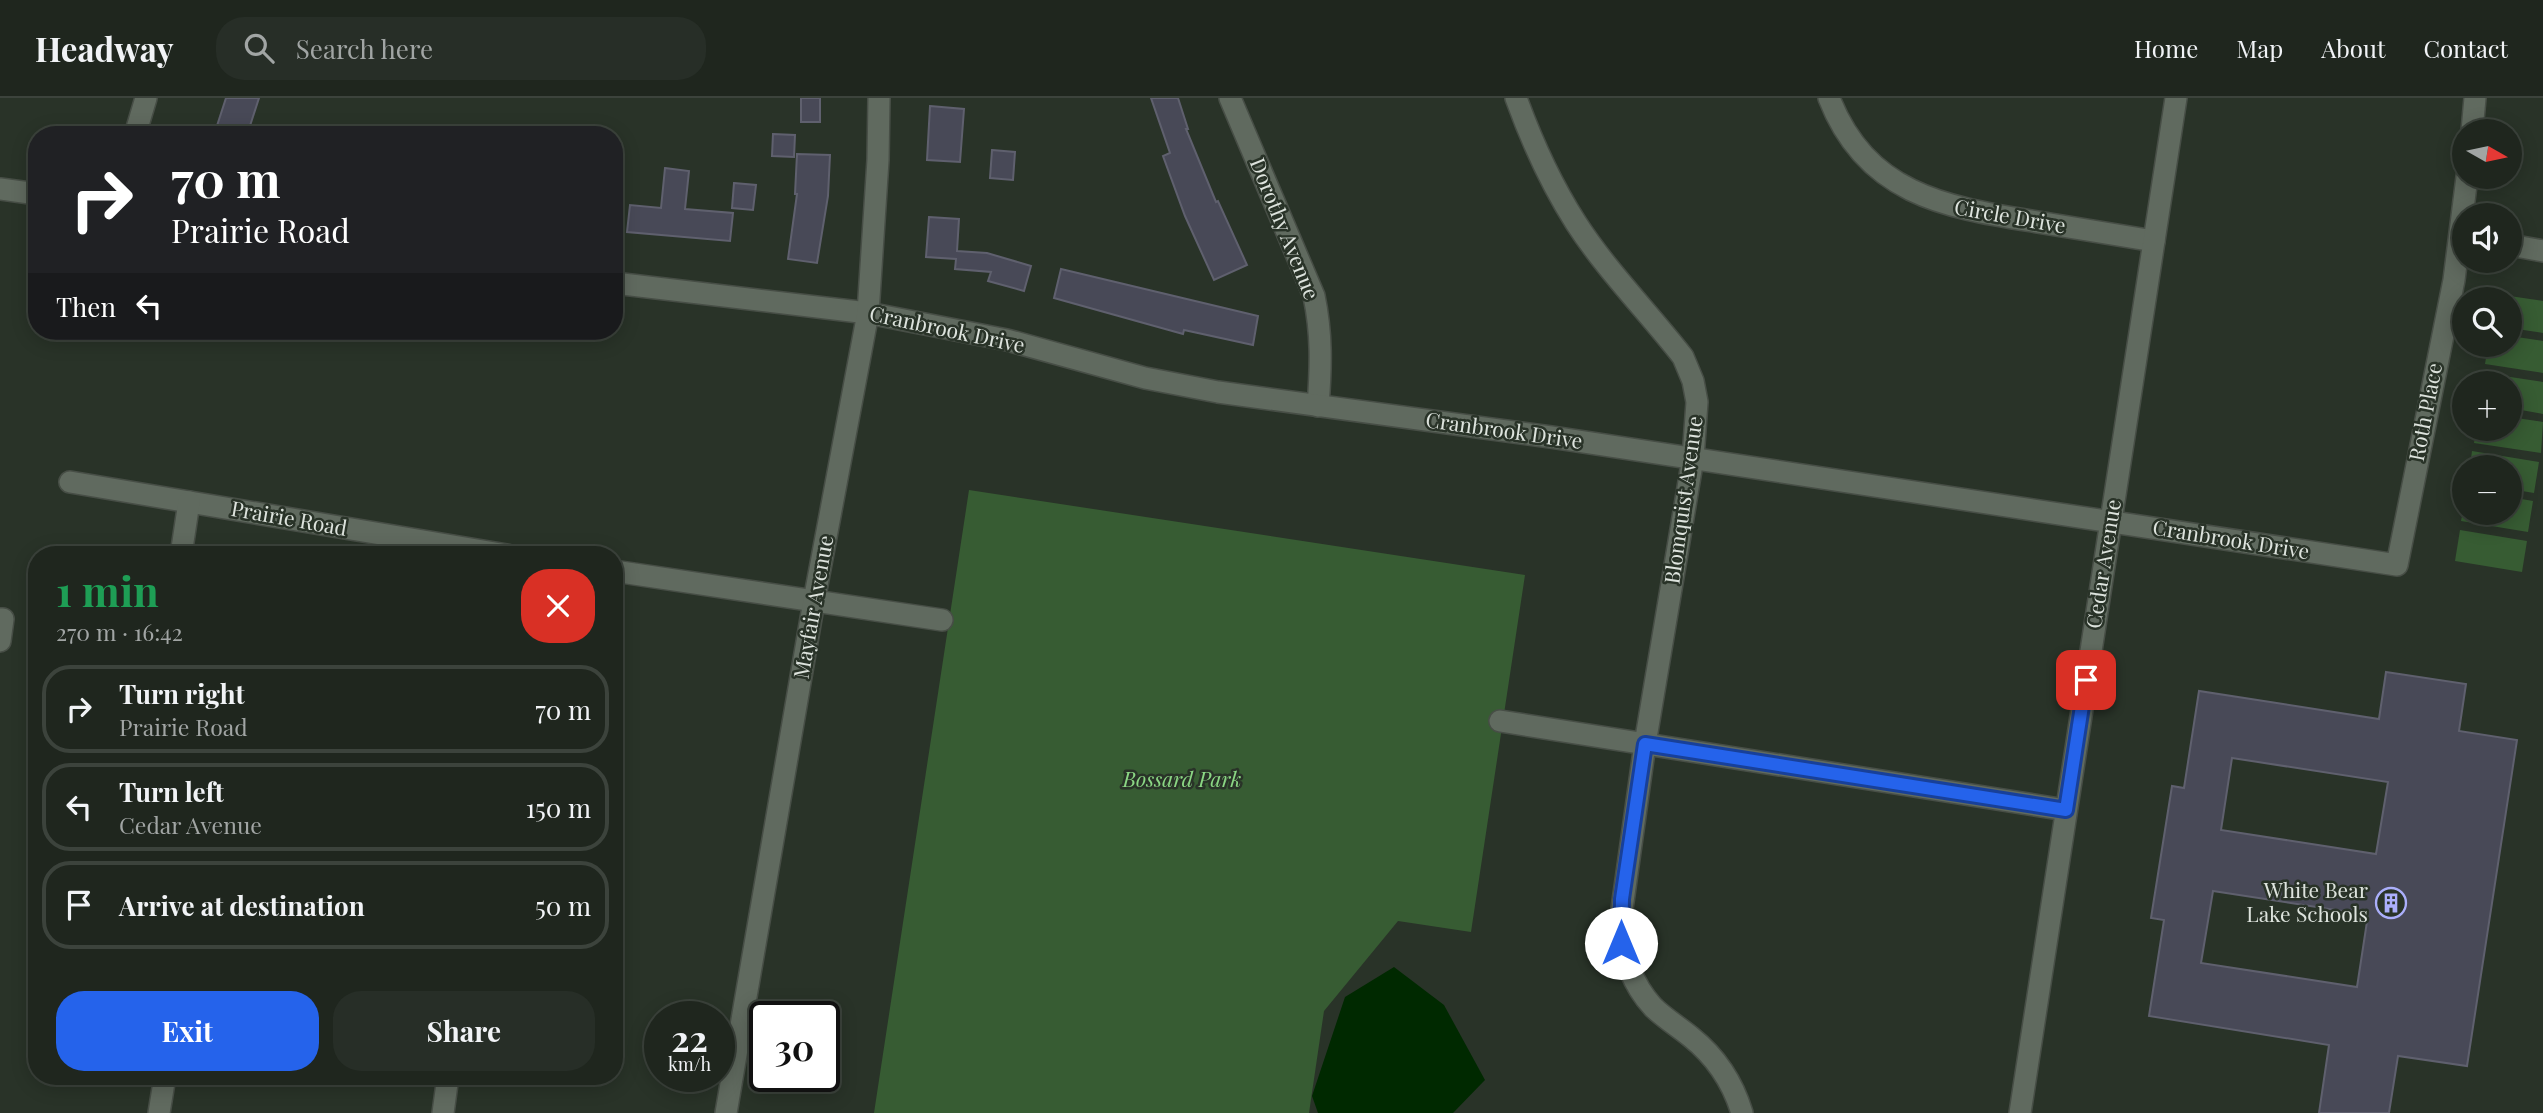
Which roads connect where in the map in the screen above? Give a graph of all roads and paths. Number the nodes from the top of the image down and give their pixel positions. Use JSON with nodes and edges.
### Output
{"nodes":[{"id":1,"x":146,"y":98,"type":"edge"},
{"id":2,"x":879,"y":98,"type":"edge"},
{"id":3,"x":1230,"y":98,"type":"edge"},
{"id":4,"x":1516,"y":98,"type":"edge"},
{"id":5,"x":1829,"y":98,"type":"edge"},
{"id":6,"x":2176,"y":98,"type":"edge"},
{"id":7,"x":2475,"y":98,"type":"edge"},
{"id":8,"x":2473,"y":119,"type":"edge"},
{"id":9,"x":138,"y":126,"type":"edge"},
{"id":10,"x":0,"y":189,"type":"edge"},
{"id":11,"x":28,"y":193,"type":"edge"},
{"id":12,"x":2154,"y":241,"type":"junction"},
{"id":13,"x":2522,"y":247,"type":"edge"},
{"id":14,"x":2543,"y":250,"type":"edge"},
{"id":15,"x":2455,"y":273,"type":"edge"},
{"id":16,"x":623,"y":284,"type":"edge"},
{"id":17,"x":868,"y":313,"type":"junction"},
{"id":18,"x":1318,"y":406,"type":"junction"},
{"id":19,"x":1693,"y":458,"type":"junction"},
{"id":20,"x":70,"y":482,"type":"dead end"},
{"id":21,"x":189,"y":502,"type":"junction"},
{"id":22,"x":2111,"y":521,"type":"junction"},
{"id":23,"x":182,"y":546,"type":"edge"},
{"id":24,"x":435,"y":546,"type":"edge"},
{"id":25,"x":2397,"y":565,"type":"joint"},
{"id":26,"x":623,"y":572,"type":"edge"},
{"id":27,"x":814,"y":601,"type":"junction"},
{"id":28,"x":0,"y":619,"type":"edge"},
{"id":29,"x":942,"y":621,"type":"dead end"},
{"id":30,"x":0,"y":641,"type":"edge"},
{"id":31,"x":1500,"y":720,"type":"dead end"},
{"id":32,"x":1645,"y":744,"type":"junction"},
{"id":33,"x":2066,"y":810,"type":"junction"},
{"id":34,"x":164,"y":1085,"type":"edge"},
{"id":35,"x":447,"y":1085,"type":"edge"},
{"id":36,"x":159,"y":1113,"type":"edge"},
{"id":37,"x":443,"y":1113,"type":"edge"},
{"id":38,"x":726,"y":1113,"type":"edge"},
{"id":39,"x":1742,"y":1113,"type":"edge"},
{"id":40,"x":2020,"y":1113,"type":"edge"}],
"edges":[{"from":1,"to":9,"type":"street"},
{"from":2,"to":17,"type":"street","name":"Mayfair Avenue"},
{"from":3,"to":18,"type":"street","name":"Dorothy Avenue"},
{"from":4,"to":19,"type":"street","name":"Blomquist Avenue"},
{"from":5,"to":12,"type":"street","name":"Circle Drive"},
{"from":6,"to":12,"type":"street","name":"Cedar Avenue"},
{"from":7,"to":8,"type":"street"},
{"from":10,"to":11,"type":"street"},
{"from":12,"to":22,"type":"street","name":"Cedar Avenue"},
{"from":13,"to":14,"type":"street"},
{"from":15,"to":25,"type":"street","name":"Roth Place"},
{"from":16,"to":17,"type":"street","name":"Cranbrook Drive"},
{"from":17,"to":18,"type":"street","name":"Cranbrook Drive"},
{"from":17,"to":27,"type":"street","name":"Mayfair Avenue"},
{"from":18,"to":19,"type":"street","name":"Cranbrook Drive"},
{"from":19,"to":22,"type":"street","name":"Cranbrook Drive"},
{"from":19,"to":32,"type":"street","name":"Blomquist Avenue"},
{"from":20,"to":21,"type":"street","name":"Prairie Road"},
{"from":21,"to":23,"type":"street"},
{"from":21,"to":24,"type":"street","name":"Prairie Road"},
{"from":22,"to":25,"type":"street","name":"Cranbrook Drive"},
{"from":22,"to":33,"type":"street","name":"Cedar Avenue"},
{"from":26,"to":27,"type":"street"},
{"from":27,"to":29,"type":"street"},
{"from":27,"to":38,"type":"street","name":"Mayfair Avenue"},
{"from":28,"to":30,"type":"street"},
{"from":31,"to":32,"type":"street"},
{"from":32,"to":33,"type":"street"},
{"from":32,"to":39,"type":"street","name":"Blomquist Avenue"},
{"from":33,"to":40,"type":"street","name":"Cedar Avenue"},
{"from":34,"to":36,"type":"street"},
{"from":35,"to":37,"type":"street"}]}
